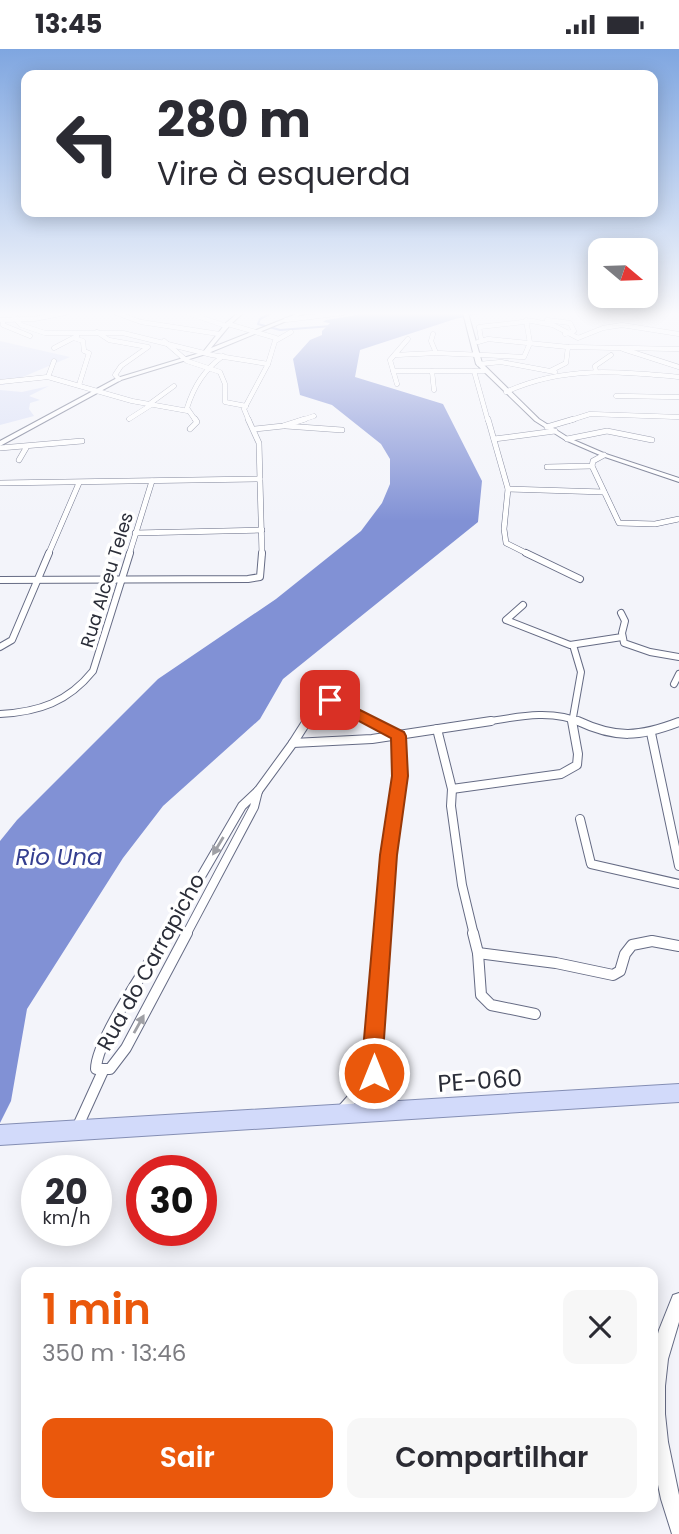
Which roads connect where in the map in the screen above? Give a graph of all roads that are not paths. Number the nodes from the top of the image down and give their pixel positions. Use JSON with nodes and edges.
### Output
{"nodes":[{"id":1,"x":69,"y":382,"type":"edge"},
{"id":2,"x":113,"y":382,"type":"edge"},
{"id":3,"x":197,"y":382,"type":"edge"},
{"id":4,"x":223,"y":382,"type":"edge"},
{"id":5,"x":258,"y":382,"type":"edge"},
{"id":6,"x":433,"y":382,"type":"edge"},
{"id":7,"x":477,"y":382,"type":"edge"},
{"id":8,"x":496,"y":382,"type":"edge"},
{"id":9,"x":525,"y":382,"type":"edge"},
{"id":10,"x":79,"y":385,"type":"joint"},
{"id":11,"x":174,"y":386,"type":"dead end"},
{"id":12,"x":434,"y":390,"type":"dead end"},
{"id":13,"x":97,"y":391,"type":"junction"},
{"id":14,"x":506,"y":392,"type":"junction"},
{"id":15,"x":616,"y":396,"type":"dead end"},
{"id":16,"x":677,"y":397,"type":"edge"},
{"id":17,"x":150,"y":405,"type":"junction"},
{"id":18,"x":246,"y":406,"type":"junction"},
{"id":19,"x":679,"y":407,"type":"edge"},
{"id":20,"x":188,"y":411,"type":"junction"},
{"id":21,"x":314,"y":416,"type":"dead end"},
{"id":22,"x":679,"y":417,"type":"edge"},
{"id":23,"x":129,"y":419,"type":"dead end"},
{"id":24,"x":284,"y":426,"type":"junction"},
{"id":25,"x":547,"y":427,"type":"junction"},
{"id":26,"x":190,"y":429,"type":"dead end"},
{"id":27,"x":255,"y":429,"type":"junction"},
{"id":28,"x":342,"y":431,"type":"dead end"},
{"id":29,"x":555,"y":431,"type":"junction"},
{"id":30,"x":494,"y":439,"type":"junction"},
{"id":31,"x":566,"y":439,"type":"junction"},
{"id":32,"x":652,"y":440,"type":"dead end"},
{"id":33,"x":82,"y":441,"type":"dead end"},
{"id":34,"x":0,"y":446,"type":"edge"},
{"id":35,"x":26,"y":448,"type":"junction"},
{"id":36,"x":604,"y":455,"type":"junction"},
{"id":37,"x":19,"y":460,"type":"dead end"},
{"id":38,"x":592,"y":466,"type":"junction"},
{"id":39,"x":547,"y":467,"type":"dead end"},
{"id":40,"x":260,"y":479,"type":"junction"},
{"id":41,"x":679,"y":480,"type":"edge"},
{"id":42,"x":152,"y":481,"type":"junction"},
{"id":43,"x":2,"y":483,"type":"edge"},
{"id":44,"x":79,"y":483,"type":"junction"},
{"id":45,"x":508,"y":489,"type":"junction"},
{"id":46,"x":0,"y":491,"type":"edge"},
{"id":47,"x":604,"y":492,"type":"junction"},
{"id":48,"x":679,"y":519,"type":"edge"},
{"id":49,"x":262,"y":530,"type":"junction"},
{"id":50,"x":135,"y":533,"type":"junction"},
{"id":51,"x":580,"y":579,"type":"dead end"},
{"id":52,"x":0,"y":580,"type":"edge"},
{"id":53,"x":37,"y":580,"type":"junction"},
{"id":54,"x":123,"y":580,"type":"junction"},
{"id":55,"x":523,"y":605,"type":"dead end"},
{"id":56,"x":621,"y":613,"type":"dead end"},
{"id":57,"x":622,"y":637,"type":"junction"},
{"id":58,"x":573,"y":645,"type":"junction"},
{"id":59,"x":0,"y":647,"type":"edge"},
{"id":60,"x":679,"y":657,"type":"edge"},
{"id":61,"x":679,"y":674,"type":"edge"},
{"id":62,"x":674,"y":684,"type":"dead end"},
{"id":63,"x":0,"y":714,"type":"edge"},
{"id":64,"x":570,"y":718,"type":"junction"},
{"id":65,"x":679,"y":722,"type":"edge"},
{"id":66,"x":437,"y":729,"type":"junction"},
{"id":67,"x":651,"y":733,"type":"junction"},
{"id":68,"x":397,"y":736,"type":"junction"},
{"id":69,"x":293,"y":743,"type":"junction"},
{"id":70,"x":452,"y":789,"type":"junction"},
{"id":71,"x":258,"y":791,"type":"junction"},
{"id":72,"x":580,"y":818,"type":"dead end"},
{"id":73,"x":679,"y":866,"type":"edge"},
{"id":74,"x":679,"y":884,"type":"edge"},
{"id":75,"x":679,"y":946,"type":"edge"},
{"id":76,"x":478,"y":953,"type":"junction"},
{"id":77,"x":535,"y":1014,"type":"dead end"},
{"id":78,"x":103,"y":1071,"type":"junction"},
{"id":79,"x":679,"y":1093,"type":"edge"},
{"id":80,"x":337,"y":1116,"type":"junction"},
{"id":81,"x":76,"y":1131,"type":"junction"},
{"id":82,"x":0,"y":1135,"type":"edge"},
{"id":83,"x":679,"y":1301,"type":"edge"},
{"id":84,"x":658,"y":1370,"type":"edge"},
{"id":85,"x":658,"y":1446,"type":"edge"},
{"id":86,"x":679,"y":1528,"type":"edge"}],
"edges":[{"from":1,"to":10,"type":"street"},
{"from":2,"to":13,"type":"street"},
{"from":3,"to":20,"type":"street"},
{"from":4,"to":18,"type":"street"},
{"from":5,"to":18,"type":"street"},
{"from":6,"to":12,"type":"street"},
{"from":7,"to":30,"type":"street"},
{"from":8,"to":14,"type":"street"},
{"from":9,"to":14,"type":"street"},
{"from":10,"to":13,"type":"street"},
{"from":11,"to":17,"type":"street"},
{"from":13,"to":17,"type":"street"},
{"from":13,"to":34,"type":"street"},
{"from":14,"to":25,"type":"street"},
{"from":15,"to":16,"type":"street"},
{"from":16,"to":19,"type":"street"},
{"from":17,"to":20,"type":"street"},
{"from":17,"to":23,"type":"street"},
{"from":18,"to":27,"type":"street"},
{"from":20,"to":26,"type":"street"},
{"from":21,"to":24,"type":"street"},
{"from":22,"to":25,"type":"street"},
{"from":24,"to":27,"type":"street"},
{"from":24,"to":28,"type":"street"},
{"from":25,"to":29,"type":"street"},
{"from":27,"to":40,"type":"street"},
{"from":29,"to":30,"type":"street"},
{"from":29,"to":31,"type":"street"},
{"from":30,"to":45,"type":"street"},
{"from":31,"to":32,"type":"street"},
{"from":31,"to":36,"type":"street"},
{"from":33,"to":35,"type":"street"},
{"from":34,"to":35,"type":"street"},
{"from":35,"to":37,"type":"street"},
{"from":36,"to":38,"type":"street"},
{"from":36,"to":41,"type":"street"},
{"from":38,"to":39,"type":"street"},
{"from":38,"to":47,"type":"street"},
{"from":40,"to":42,"type":"street"},
{"from":40,"to":49,"type":"street"},
{"from":42,"to":44,"type":"street"},
{"from":42,"to":50,"type":"street","name":"Rua Alceu Teles"},
{"from":43,"to":44,"type":"street"},
{"from":43,"to":46,"type":"street"},
{"from":44,"to":53,"type":"street"},
{"from":45,"to":47,"type":"street"},
{"from":45,"to":51,"type":"street"},
{"from":47,"to":48,"type":"street"},
{"from":49,"to":50,"type":"street"},
{"from":49,"to":54,"type":"street"},
{"from":50,"to":54,"type":"street","name":"Rua Alceu Teles"},
{"from":52,"to":53,"type":"street"},
{"from":53,"to":54,"type":"street"},
{"from":53,"to":59,"type":"street"},
{"from":54,"to":63,"type":"street","name":"Rua Alceu Teles"},
{"from":55,"to":58,"type":"street"},
{"from":56,"to":57,"type":"street"},
{"from":57,"to":58,"type":"street"},
{"from":57,"to":60,"type":"street"},
{"from":58,"to":64,"type":"street"},
{"from":61,"to":62,"type":"street"},
{"from":64,"to":66,"type":"street"},
{"from":64,"to":67,"type":"street"},
{"from":64,"to":70,"type":"street"},
{"from":65,"to":67,"type":"street"},
{"from":66,"to":68,"type":"street"},
{"from":66,"to":70,"type":"street"},
{"from":67,"to":73,"type":"street"},
{"from":68,"to":69,"type":"street"},
{"from":68,"to":69,"type":"street"},
{"from":68,"to":80,"type":"street"},
{"from":69,"to":71,"type":"street"},
{"from":70,"to":76,"type":"street"},
{"from":78,"to":71,"type":"street","name":"Rua do Carrapicho","one_way":true},
{"from":71,"to":78,"type":"street","name":"Rua do Carrapicho","one_way":true},
{"from":72,"to":74,"type":"street"},
{"from":75,"to":76,"type":"street"},
{"from":76,"to":77,"type":"street"},
{"from":78,"to":81,"type":"street"},
{"from":79,"to":80,"type":"main road","name":"PE-060","number":"PE-060"},
{"from":80,"to":81,"type":"main road","name":"PE-060","number":"PE-060"},
{"from":81,"to":82,"type":"main road","name":"PE-060"},
{"from":83,"to":84,"type":"street"},
{"from":85,"to":86,"type":"street"}]}
